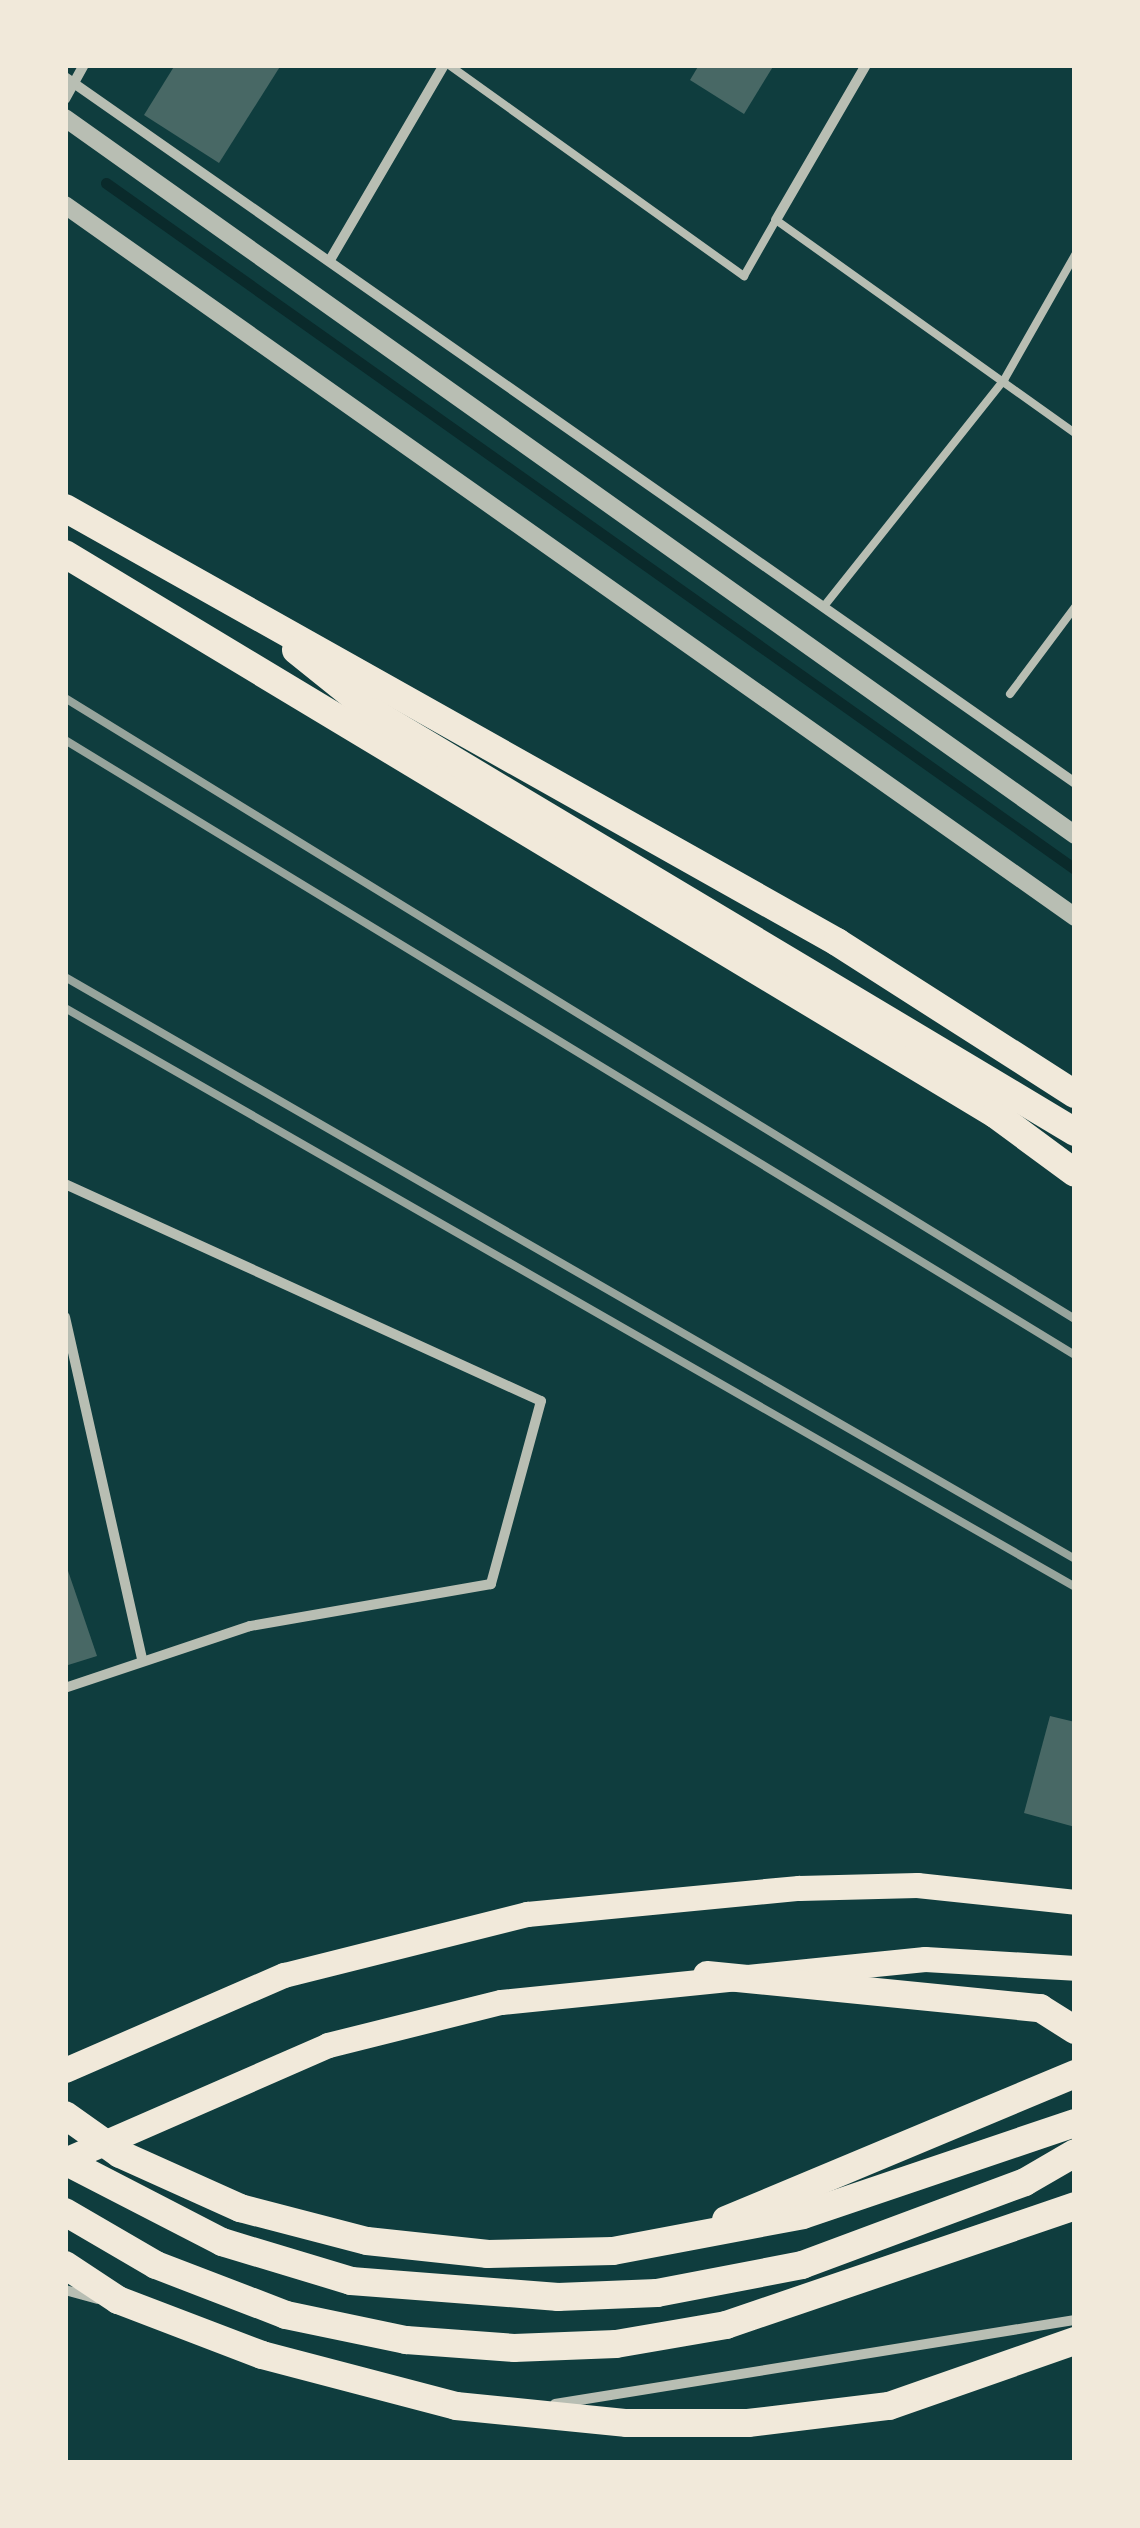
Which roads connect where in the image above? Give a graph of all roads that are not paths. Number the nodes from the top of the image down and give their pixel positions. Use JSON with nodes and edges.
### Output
{"nodes":[{"id":1,"x":84,"y":65,"type":"edge"},
{"id":2,"x":447,"y":65,"type":"edge"},
{"id":3,"x":866,"y":65,"type":"edge"},
{"id":4,"x":70,"y":80,"type":"edge"},
{"id":5,"x":65,"y":99,"type":"edge"},
{"id":6,"x":65,"y":118,"type":"edge"},
{"id":7,"x":65,"y":205,"type":"edge"},
{"id":8,"x":776,"y":220,"type":"junction"},
{"id":9,"x":1075,"y":255,"type":"edge"},
{"id":10,"x":330,"y":260,"type":"junction"},
{"id":11,"x":1004,"y":380,"type":"junction"},
{"id":12,"x":1075,"y":433,"type":"edge"},
{"id":13,"x":65,"y":508,"type":"edge"},
{"id":14,"x":65,"y":554,"type":"edge"},
{"id":15,"x":825,"y":606,"type":"junction"},
{"id":16,"x":1075,"y":607,"type":"edge"},
{"id":17,"x":260,"y":621,"type":"junction"},
{"id":18,"x":1010,"y":694,"type":"dead end"},
{"id":19,"x":1075,"y":783,"type":"edge"},
{"id":20,"x":1075,"y":835,"type":"edge"},
{"id":21,"x":1075,"y":917,"type":"edge"},
{"id":22,"x":1075,"y":1094,"type":"edge"},
{"id":23,"x":1075,"y":1132,"type":"edge"},
{"id":24,"x":1075,"y":1173,"type":"edge"},
{"id":25,"x":65,"y":1184,"type":"edge"},
{"id":26,"x":65,"y":1316,"type":"edge"},
{"id":27,"x":142,"y":1658,"type":"junction"},
{"id":28,"x":65,"y":1688,"type":"edge"},
{"id":29,"x":1075,"y":1902,"type":"edge"},
{"id":30,"x":1075,"y":1968,"type":"edge"},
{"id":31,"x":707,"y":1976,"type":"junction"},
{"id":32,"x":1075,"y":2030,"type":"edge"},
{"id":33,"x":65,"y":2070,"type":"edge"},
{"id":34,"x":1075,"y":2074,"type":"edge"},
{"id":35,"x":65,"y":2115,"type":"edge"},
{"id":36,"x":1075,"y":2123,"type":"edge"},
{"id":37,"x":1075,"y":2152,"type":"edge"},
{"id":38,"x":65,"y":2160,"type":"edge"},
{"id":39,"x":65,"y":2199,"type":"edge"},
{"id":40,"x":1075,"y":2206,"type":"edge"},
{"id":41,"x":65,"y":2212,"type":"edge"},
{"id":42,"x":65,"y":2228,"type":"edge"},
{"id":43,"x":703,"y":2232,"type":"junction"},
{"id":44,"x":65,"y":2265,"type":"edge"},
{"id":45,"x":65,"y":2290,"type":"edge"},
{"id":46,"x":1075,"y":2320,"type":"edge"},
{"id":47,"x":1075,"y":2342,"type":"edge"}],
"edges":[{"from":1,"to":4,"type":"street"},
{"from":2,"to":8,"type":"lane"},
{"from":2,"to":10,"type":"street"},
{"from":3,"to":8,"type":"street"},
{"from":4,"to":5,"type":"street"},
{"from":4,"to":10,"type":"street"},
{"from":6,"to":20,"type":"street"},
{"from":7,"to":21,"type":"street"},
{"from":8,"to":11,"type":"lane"},
{"from":9,"to":11,"type":"lane"},
{"from":10,"to":15,"type":"street"},
{"from":11,"to":12,"type":"lane"},
{"from":11,"to":15,"type":"lane"},
{"from":13,"to":17,"type":"highway"},
{"from":14,"to":24,"type":"highway"},
{"from":15,"to":19,"type":"street"},
{"from":16,"to":18,"type":"lane"},
{"from":17,"to":22,"type":"highway"},
{"from":17,"to":23,"type":"highway"},
{"from":25,"to":27,"type":"street"},
{"from":26,"to":27,"type":"street"},
{"from":27,"to":28,"type":"street"},
{"from":29,"to":33,"type":"main road"},
{"from":30,"to":31,"type":"main road"},
{"from":31,"to":32,"type":"highway"},
{"from":31,"to":38,"type":"main road"},
{"from":34,"to":43,"type":"highway"},
{"from":35,"to":43,"type":"highway"},
{"from":36,"to":43,"type":"highway"},
{"from":37,"to":38,"type":"highway"},
{"from":39,"to":42,"type":"street"},
{"from":40,"to":41,"type":"highway"},
{"from":44,"to":47,"type":"highway"},
{"from":45,"to":46,"type":"street"}]}
